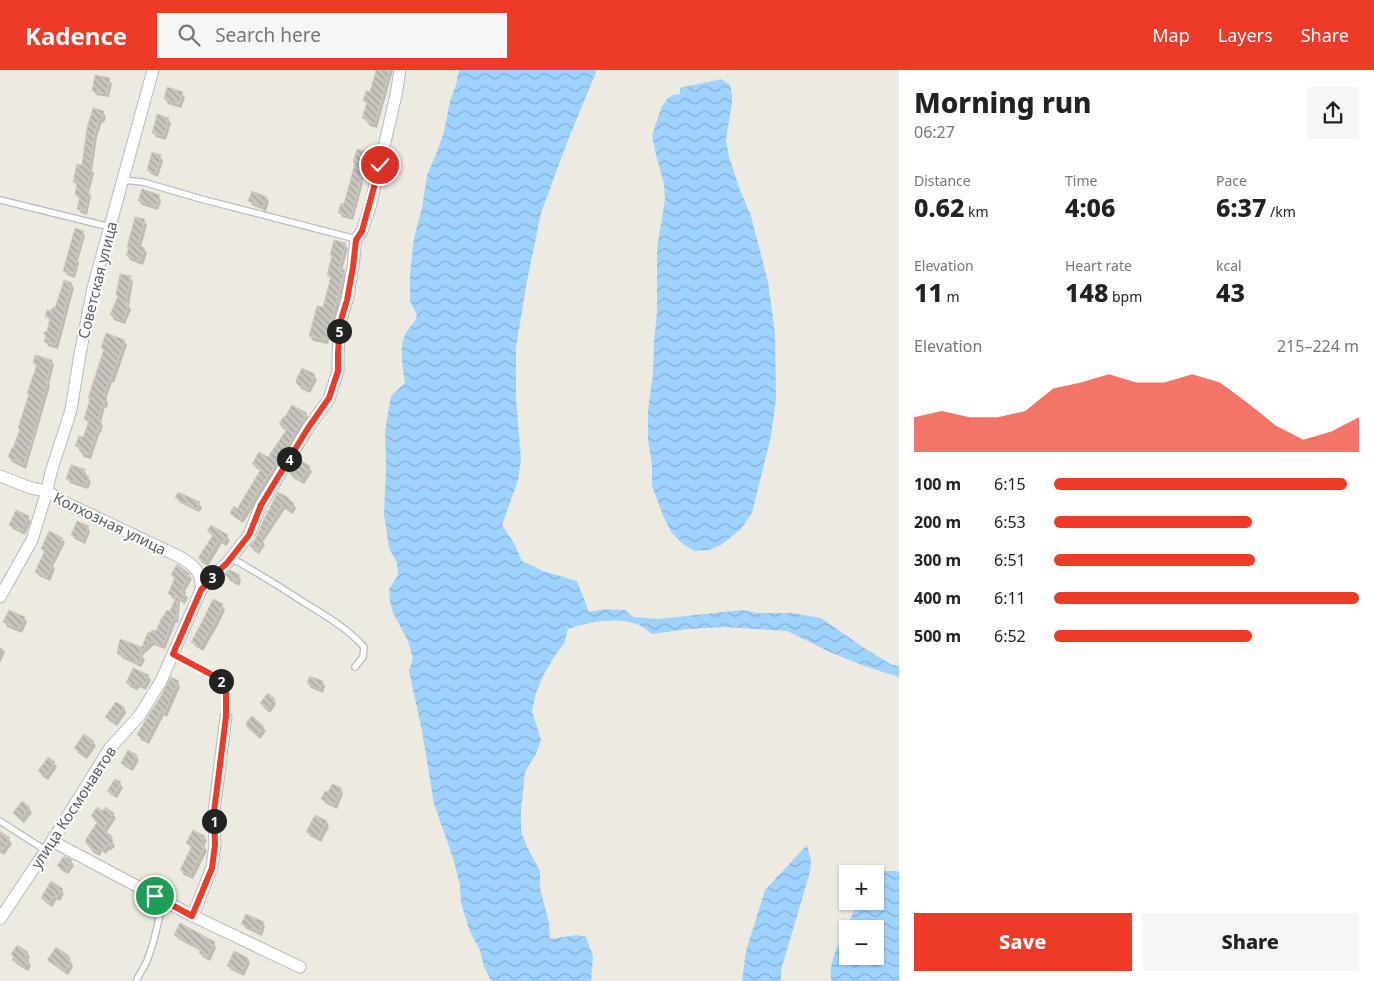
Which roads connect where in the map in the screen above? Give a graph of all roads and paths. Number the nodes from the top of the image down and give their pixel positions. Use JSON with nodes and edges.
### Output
{"nodes":[{"id":1,"x":153,"y":70,"type":"edge"},
{"id":2,"x":400,"y":70,"type":"edge"},
{"id":3,"x":123,"y":180,"type":"junction"},
{"id":4,"x":0,"y":200,"type":"edge"},
{"id":5,"x":110,"y":227,"type":"junction"},
{"id":6,"x":356,"y":240,"type":"junction"},
{"id":7,"x":0,"y":476,"type":"edge"},
{"id":8,"x":47,"y":491,"type":"junction"},
{"id":9,"x":231,"y":558,"type":"junction"},
{"id":10,"x":201,"y":590,"type":"junction"},
{"id":11,"x":0,"y":597,"type":"edge"},
{"id":12,"x":173,"y":654,"type":"junction"},
{"id":13,"x":355,"y":666,"type":"dead end"},
{"id":14,"x":226,"y":717,"type":"joint"},
{"id":15,"x":0,"y":821,"type":"edge"},
{"id":16,"x":48,"y":846,"type":"junction"},
{"id":17,"x":155,"y":896,"type":"junction"},
{"id":18,"x":192,"y":916,"type":"junction"},
{"id":19,"x":0,"y":919,"type":"edge"},
{"id":20,"x":300,"y":967,"type":"dead end"},
{"id":21,"x":136,"y":981,"type":"edge"}],
"edges":[{"from":1,"to":3,"type":"street","name":"Советская улица"},
{"from":2,"to":6,"type":"street","name":"улица Космонавтов"},
{"from":3,"to":5,"type":"street","name":"Советская улица"},
{"from":3,"to":6,"type":"lane"},
{"from":4,"to":5,"type":"lane"},
{"from":5,"to":8,"type":"street","name":"Советская улица"},
{"from":6,"to":9,"type":"street","name":"улица Космонавтов"},
{"from":7,"to":8,"type":"street","name":"Колхозная улица"},
{"from":8,"to":10,"type":"street","name":"Колхозная улица"},
{"from":8,"to":11,"type":"street","name":"Советская улица"},
{"from":9,"to":10,"type":"street","name":"улица Космонавтов"},
{"from":9,"to":13,"type":"lane"},
{"from":10,"to":12,"type":"street","name":"улица Космонавтов"},
{"from":12,"to":14,"type":"lane"},
{"from":12,"to":16,"type":"street","name":"улица Космонавтов"},
{"from":14,"to":18,"type":"street"},
{"from":15,"to":16,"type":"lane"},
{"from":16,"to":17,"type":"street"},
{"from":16,"to":19,"type":"street","name":"улица Космонавтов"},
{"from":17,"to":18,"type":"street"},
{"from":17,"to":21,"type":"lane"},
{"from":18,"to":20,"type":"street"}]}
